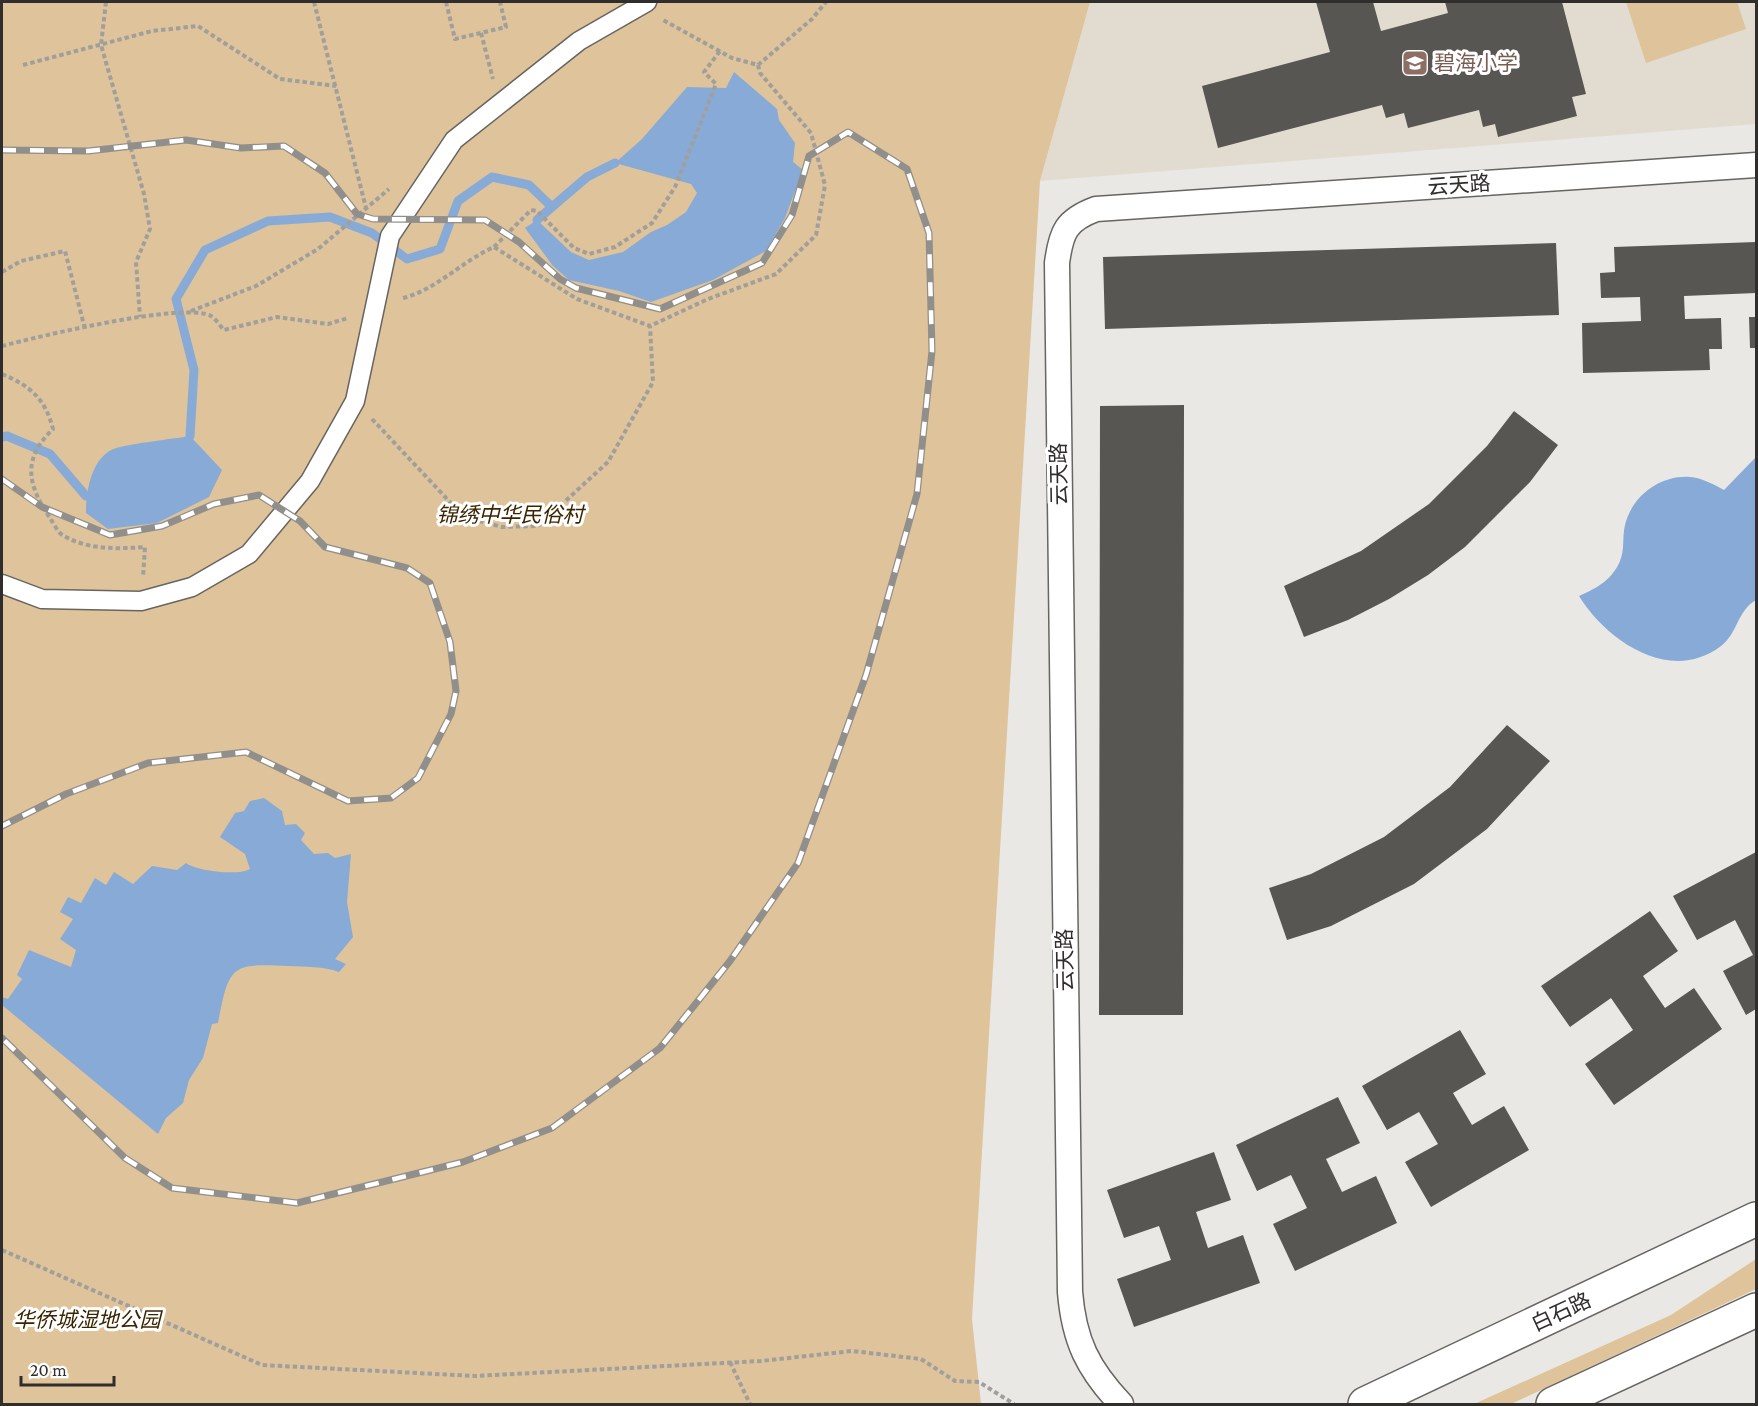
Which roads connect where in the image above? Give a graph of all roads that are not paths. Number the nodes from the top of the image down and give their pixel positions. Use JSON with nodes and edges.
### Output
{"nodes":[{"id":1,"x":642,"y":4,"type":"edge"},
{"id":2,"x":1756,"y":165,"type":"edge"},
{"id":3,"x":2,"y":584,"type":"edge"},
{"id":4,"x":1756,"y":1219,"type":"edge"},
{"id":5,"x":1756,"y":1310,"type":"edge"},
{"id":6,"x":1377,"y":1401,"type":"edge"},
{"id":7,"x":1121,"y":1404,"type":"edge"},
{"id":8,"x":1553,"y":1404,"type":"edge"}],
"edges":[{"from":1,"to":3,"type":"street"},
{"from":2,"to":7,"type":"street","name":"云天路"},
{"from":4,"to":6,"type":"main road","name":"白石路"},
{"from":5,"to":8,"type":"main road"}]}
